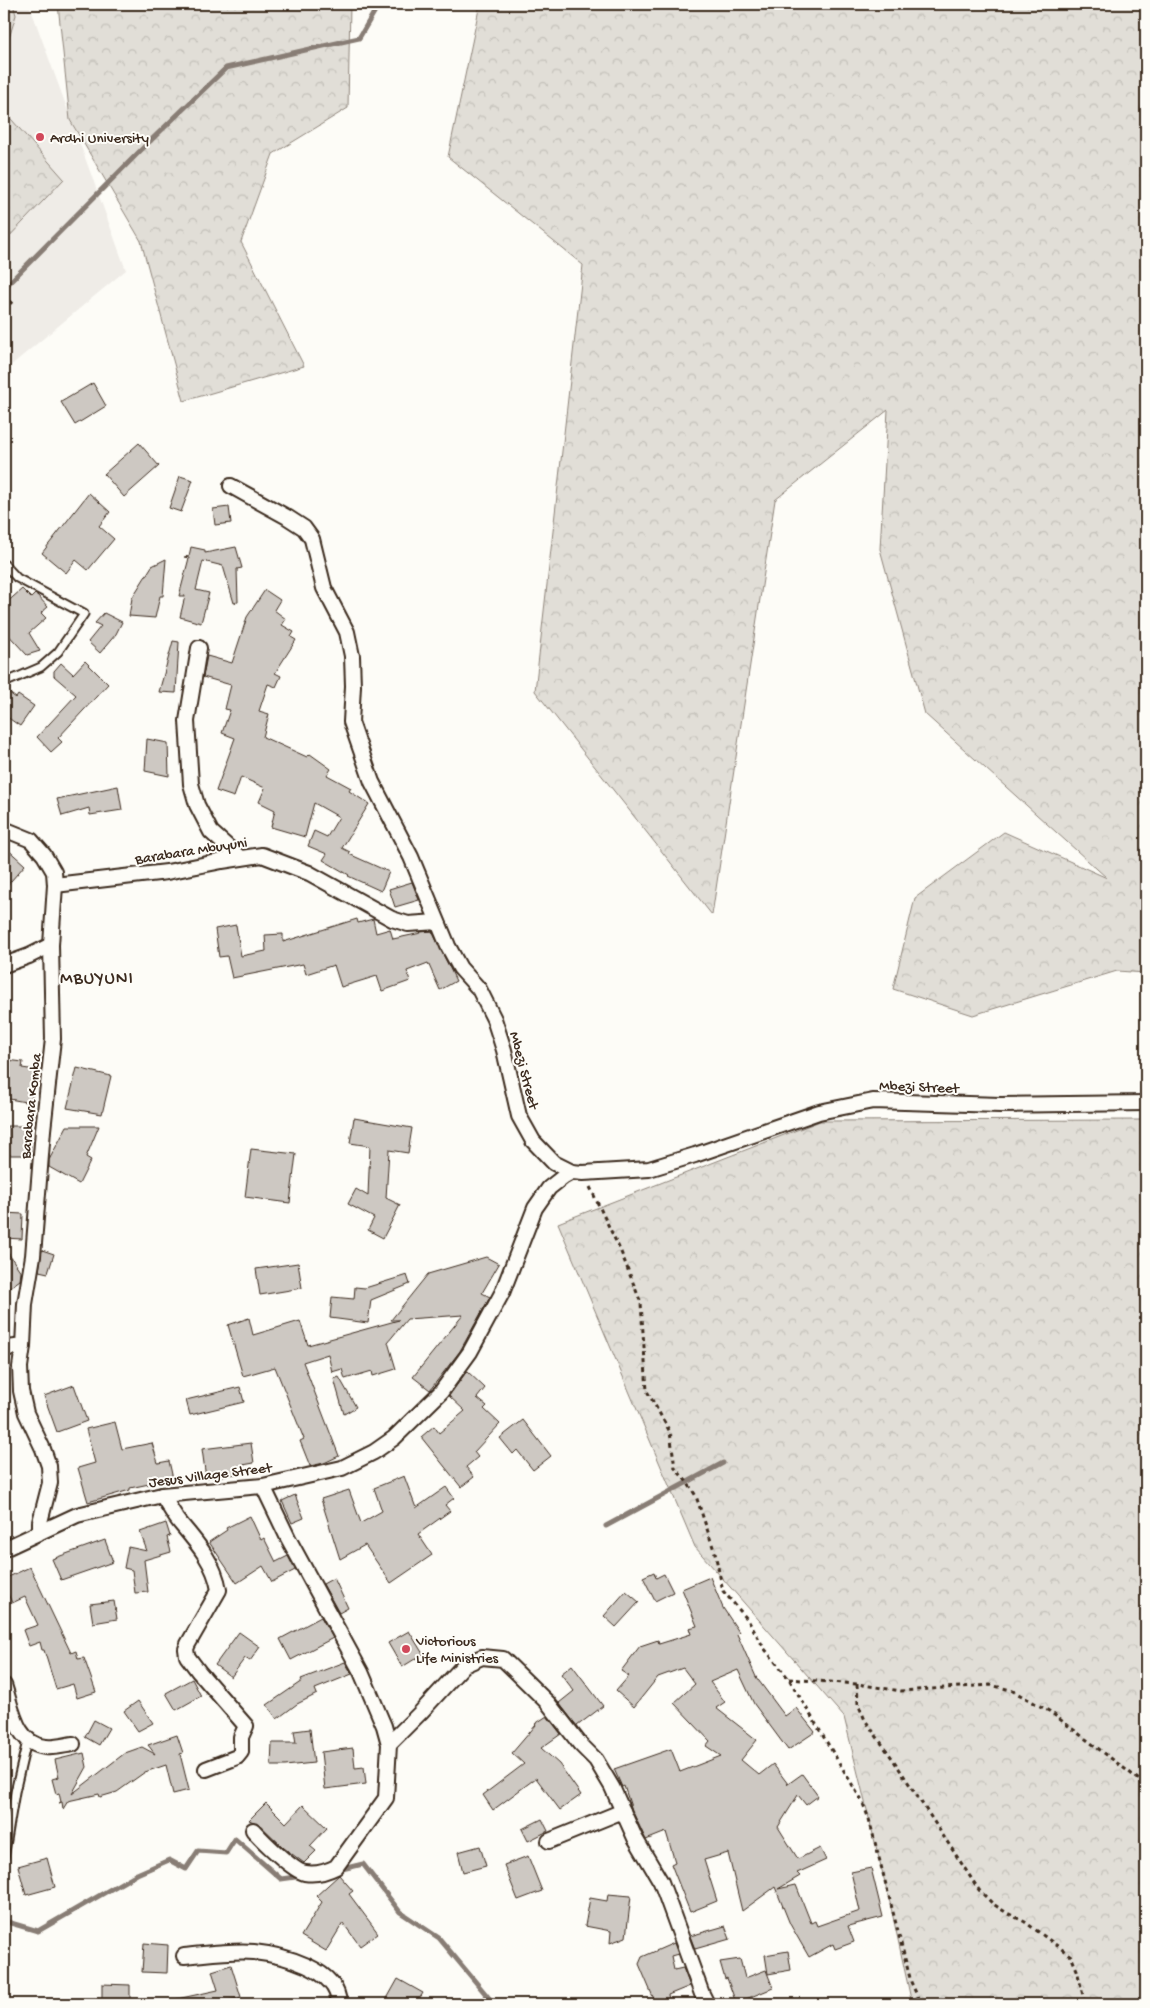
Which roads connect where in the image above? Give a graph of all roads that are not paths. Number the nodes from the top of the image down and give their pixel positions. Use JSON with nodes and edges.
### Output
{"nodes":[{"id":1,"x":231,"y":486,"type":"dead end"},
{"id":2,"x":4,"y":564,"type":"edge"},
{"id":3,"x":199,"y":648,"type":"dead end"},
{"id":4,"x":4,"y":683,"type":"edge"},
{"id":5,"x":4,"y":829,"type":"edge"},
{"id":6,"x":240,"y":858,"type":"junction"},
{"id":7,"x":55,"y":884,"type":"junction"},
{"id":8,"x":437,"y":922,"type":"junction"},
{"id":9,"x":51,"y":945,"type":"junction"},
{"id":10,"x":4,"y":965,"type":"edge"},
{"id":11,"x":1146,"y":1103,"type":"edge"},
{"id":12,"x":577,"y":1172,"type":"junction"},
{"id":13,"x":4,"y":1345,"type":"edge"},
{"id":14,"x":24,"y":1346,"type":"junction"},
{"id":15,"x":264,"y":1486,"type":"junction"},
{"id":16,"x":162,"y":1495,"type":"junction"},
{"id":17,"x":40,"y":1532,"type":"junction"},
{"id":18,"x":4,"y":1549,"type":"edge"},
{"id":19,"x":4,"y":1685,"type":"edge"},
{"id":20,"x":27,"y":1741,"type":"junction"},
{"id":21,"x":73,"y":1744,"type":"dead end"},
{"id":22,"x":389,"y":1744,"type":"junction"},
{"id":23,"x":206,"y":1769,"type":"dead end"},
{"id":24,"x":623,"y":1811,"type":"junction"},
{"id":25,"x":252,"y":1830,"type":"dead end"},
{"id":26,"x":549,"y":1841,"type":"dead end"},
{"id":27,"x":4,"y":1858,"type":"edge"},
{"id":28,"x":184,"y":1956,"type":"dead end"},
{"id":29,"x":339,"y":2004,"type":"edge"},
{"id":30,"x":707,"y":2004,"type":"edge"}],
"edges":[{"from":1,"to":8,"type":"street","name":"Mbezi Street"},
{"from":2,"to":4,"type":"lane"},
{"from":3,"to":6,"type":"street"},
{"from":5,"to":7,"type":"street"},
{"from":6,"to":7,"type":"street","name":"Barabara Mbuyuni"},
{"from":6,"to":8,"type":"street","name":"Barabara Mbuyuni"},
{"from":7,"to":9,"type":"street","name":"Barabara Komba"},
{"from":8,"to":12,"type":"street","name":"Mbezi Street"},
{"from":9,"to":10,"type":"street"},
{"from":9,"to":14,"type":"street","name":"Barabara Komba"},
{"from":11,"to":12,"type":"street","name":"Mbezi Street"},
{"from":12,"to":15,"type":"street","name":"Jesus Village Street"},
{"from":13,"to":14,"type":"street"},
{"from":14,"to":17,"type":"street","name":"Barabara Komba"},
{"from":15,"to":16,"type":"street","name":"Jesus Village Street"},
{"from":15,"to":22,"type":"street"},
{"from":16,"to":17,"type":"street","name":"Jesus Village Street"},
{"from":16,"to":23,"type":"street"},
{"from":17,"to":18,"type":"street","name":"Jesus Village Street"},
{"from":19,"to":20,"type":"street"},
{"from":20,"to":21,"type":"street"},
{"from":20,"to":27,"type":"lane"},
{"from":22,"to":24,"type":"street"},
{"from":22,"to":25,"type":"street"},
{"from":24,"to":26,"type":"street"},
{"from":24,"to":30,"type":"street"},
{"from":28,"to":29,"type":"street"}]}
